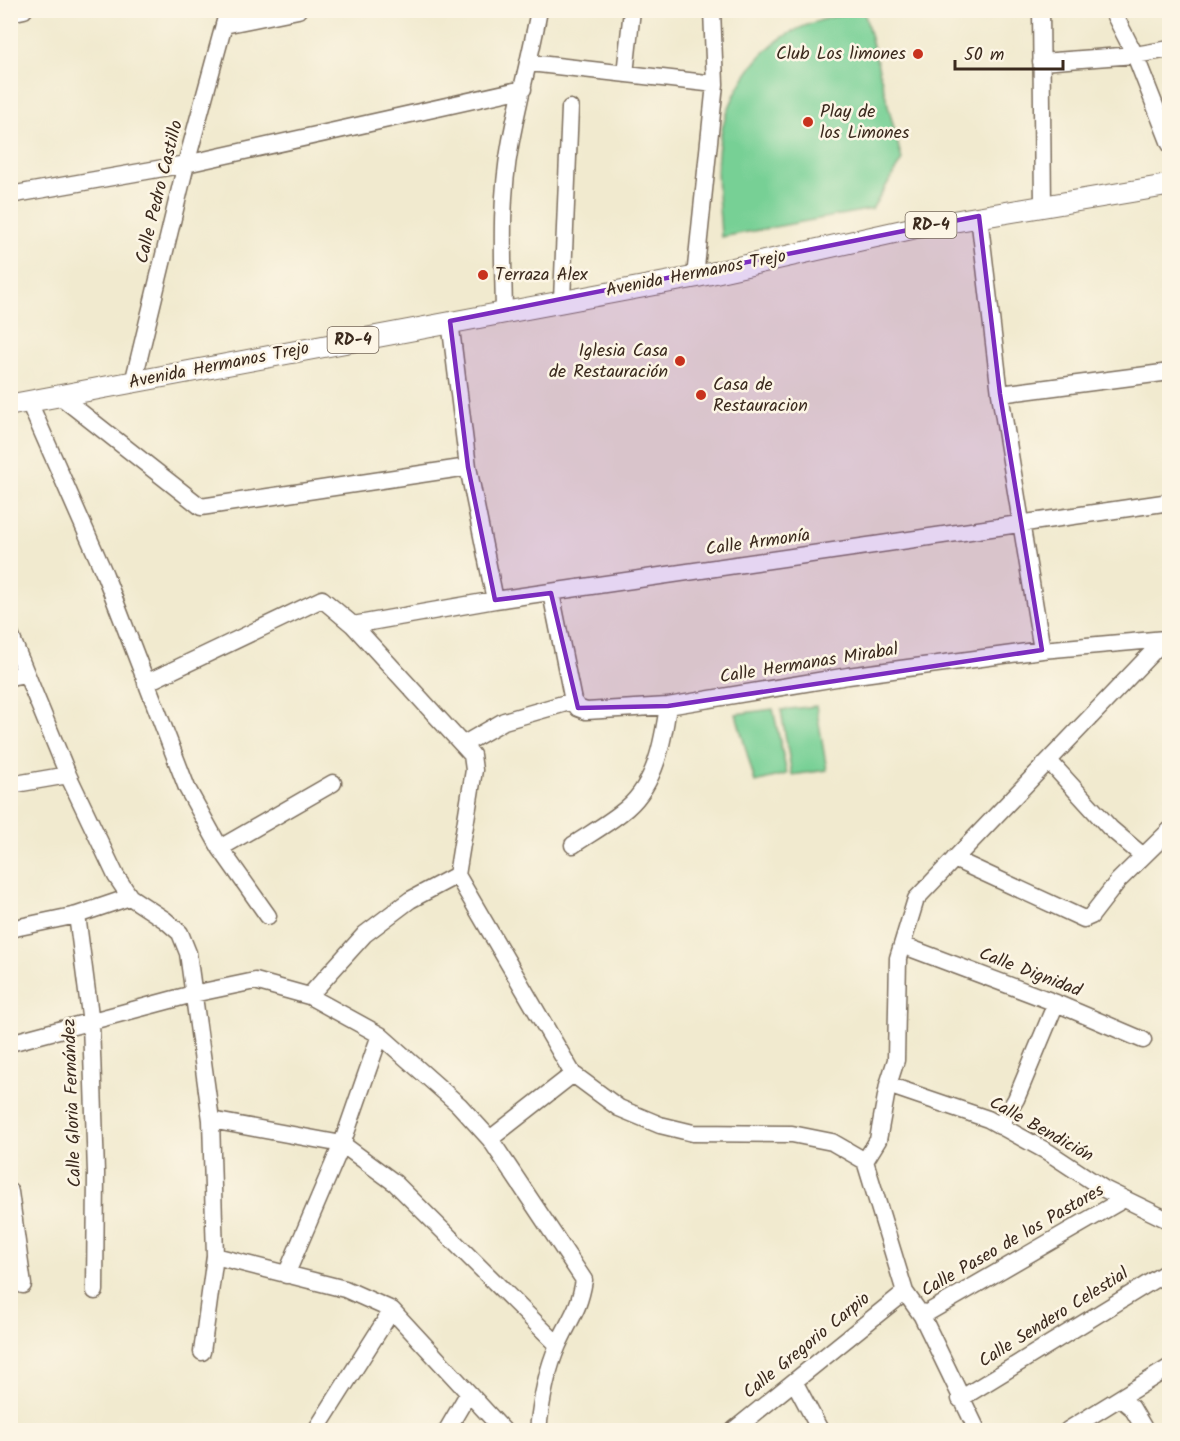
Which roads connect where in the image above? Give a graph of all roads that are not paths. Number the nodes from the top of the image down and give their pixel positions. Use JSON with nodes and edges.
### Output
{"nodes":[{"id":1,"x":24,"y":10,"type":"edge"},
{"id":2,"x":298,"y":10,"type":"edge"},
{"id":3,"x":539,"y":10,"type":"edge"},
{"id":4,"x":632,"y":10,"type":"edge"},
{"id":5,"x":712,"y":10,"type":"edge"},
{"id":6,"x":1041,"y":10,"type":"edge"},
{"id":7,"x":1112,"y":10,"type":"edge"},
{"id":8,"x":10,"y":13,"type":"edge"},
{"id":9,"x":226,"y":18,"type":"edge"},
{"id":10,"x":1170,"y":49,"type":"edge"},
{"id":11,"x":1135,"y":55,"type":"junction"},
{"id":12,"x":1041,"y":62,"type":"junction"},
{"id":13,"x":530,"y":63,"type":"junction"},
{"id":14,"x":626,"y":74,"type":"junction"},
{"id":15,"x":715,"y":84,"type":"junction"},
{"id":16,"x":523,"y":88,"type":"junction"},
{"id":17,"x":570,"y":108,"type":"dead end"},
{"id":18,"x":1170,"y":144,"type":"edge"},
{"id":19,"x":186,"y":164,"type":"junction"},
{"id":20,"x":1170,"y":185,"type":"edge"},
{"id":21,"x":10,"y":195,"type":"edge"},
{"id":22,"x":1043,"y":206,"type":"junction"},
{"id":23,"x":979,"y":216,"type":"junction"},
{"id":24,"x":695,"y":277,"type":"junction"},
{"id":25,"x":562,"y":300,"type":"junction"},
{"id":26,"x":504,"y":311,"type":"junction"},
{"id":27,"x":450,"y":321,"type":"junction"},
{"id":28,"x":1170,"y":372,"type":"edge"},
{"id":29,"x":133,"y":383,"type":"junction"},
{"id":30,"x":1000,"y":394,"type":"junction"},
{"id":31,"x":60,"y":396,"type":"junction"},
{"id":32,"x":20,"y":403,"type":"edge"},
{"id":33,"x":468,"y":467,"type":"junction"},
{"id":34,"x":1170,"y":502,"type":"edge"},
{"id":35,"x":1021,"y":525,"type":"junction"},
{"id":36,"x":551,"y":592,"type":"junction"},
{"id":37,"x":495,"y":600,"type":"junction"},
{"id":38,"x":353,"y":625,"type":"junction"},
{"id":39,"x":10,"y":634,"type":"edge"},
{"id":40,"x":1166,"y":643,"type":"edge"},
{"id":41,"x":1042,"y":650,"type":"junction"},
{"id":42,"x":18,"y":676,"type":"edge"},
{"id":43,"x":146,"y":683,"type":"junction"},
{"id":44,"x":573,"y":701,"type":"junction"},
{"id":45,"x":668,"y":706,"type":"junction"},
{"id":46,"x":464,"y":744,"type":"junction"},
{"id":47,"x":1049,"y":761,"type":"junction"},
{"id":48,"x":68,"y":775,"type":"junction"},
{"id":49,"x":333,"y":783,"type":"dead end"},
{"id":50,"x":10,"y":785,"type":"edge"},
{"id":51,"x":1170,"y":830,"type":"edge"},
{"id":52,"x":573,"y":844,"type":"dead end"},
{"id":53,"x":220,"y":848,"type":"junction"},
{"id":54,"x":1143,"y":856,"type":"junction"},
{"id":55,"x":954,"y":860,"type":"junction"},
{"id":56,"x":457,"y":875,"type":"junction"},
{"id":57,"x":130,"y":897,"type":"junction"},
{"id":58,"x":77,"y":915,"type":"junction"},
{"id":59,"x":268,"y":915,"type":"dead end"},
{"id":60,"x":10,"y":929,"type":"edge"},
{"id":61,"x":902,"y":945,"type":"junction"},
{"id":62,"x":194,"y":994,"type":"junction"},
{"id":63,"x":309,"y":996,"type":"junction"},
{"id":64,"x":1056,"y":1003,"type":"junction"},
{"id":65,"x":91,"y":1023,"type":"junction"},
{"id":66,"x":380,"y":1035,"type":"junction"},
{"id":67,"x":1143,"y":1040,"type":"dead end"},
{"id":68,"x":10,"y":1043,"type":"edge"},
{"id":69,"x":573,"y":1074,"type":"junction"},
{"id":70,"x":888,"y":1085,"type":"junction"},
{"id":71,"x":211,"y":1120,"type":"junction"},
{"id":72,"x":1000,"y":1126,"type":"junction"},
{"id":73,"x":490,"y":1139,"type":"junction"},
{"id":74,"x":342,"y":1144,"type":"junction"},
{"id":75,"x":865,"y":1161,"type":"junction"},
{"id":76,"x":10,"y":1192,"type":"edge"},
{"id":77,"x":1124,"y":1199,"type":"junction"},
{"id":78,"x":1170,"y":1221,"type":"edge"},
{"id":79,"x":215,"y":1256,"type":"junction"},
{"id":80,"x":1170,"y":1270,"type":"edge"},
{"id":81,"x":286,"y":1275,"type":"junction"},
{"id":82,"x":23,"y":1285,"type":"dead end"},
{"id":83,"x":94,"y":1291,"type":"dead end"},
{"id":84,"x":905,"y":1292,"type":"junction"},
{"id":85,"x":392,"y":1310,"type":"junction"},
{"id":86,"x":922,"y":1316,"type":"junction"},
{"id":87,"x":558,"y":1345,"type":"junction"},
{"id":88,"x":202,"y":1352,"type":"dead end"},
{"id":89,"x":1170,"y":1367,"type":"edge"},
{"id":90,"x":795,"y":1383,"type":"junction"},
{"id":91,"x":468,"y":1394,"type":"junction"},
{"id":92,"x":1120,"y":1398,"type":"junction"},
{"id":93,"x":960,"y":1399,"type":"junction"},
{"id":94,"x":316,"y":1431,"type":"edge"},
{"id":95,"x":447,"y":1431,"type":"edge"},
{"id":96,"x":503,"y":1431,"type":"edge"},
{"id":97,"x":538,"y":1431,"type":"edge"},
{"id":98,"x":734,"y":1431,"type":"edge"},
{"id":99,"x":820,"y":1431,"type":"edge"},
{"id":100,"x":977,"y":1431,"type":"edge"},
{"id":101,"x":1068,"y":1431,"type":"edge"},
{"id":102,"x":1145,"y":1431,"type":"edge"}],
"edges":[{"from":1,"to":8,"type":"street"},
{"from":2,"to":9,"type":"street"},
{"from":3,"to":13,"type":"street"},
{"from":4,"to":14,"type":"street"},
{"from":5,"to":15,"type":"street"},
{"from":6,"to":12,"type":"street"},
{"from":7,"to":11,"type":"street"},
{"from":9,"to":19,"type":"street","name":"Calle Pedro Castillo"},
{"from":10,"to":11,"type":"street"},
{"from":11,"to":12,"type":"street"},
{"from":11,"to":18,"type":"street"},
{"from":12,"to":22,"type":"street"},
{"from":13,"to":14,"type":"street"},
{"from":13,"to":16,"type":"street"},
{"from":14,"to":15,"type":"street"},
{"from":15,"to":24,"type":"street"},
{"from":16,"to":19,"type":"street"},
{"from":16,"to":26,"type":"street"},
{"from":17,"to":25,"type":"street"},
{"from":19,"to":21,"type":"street"},
{"from":19,"to":29,"type":"street","name":"Calle Pedro Castillo"},
{"from":20,"to":22,"type":"main road","name":"Avenida Hermanos Trejo","number":"RD-4"},
{"from":22,"to":23,"type":"main road","name":"Avenida Hermanos Trejo","number":"RD-4"},
{"from":23,"to":24,"type":"main road","name":"Avenida Hermanos Trejo","number":"RD-4"},
{"from":23,"to":30,"type":"street"},
{"from":24,"to":25,"type":"main road","name":"Avenida Hermanos Trejo","number":"RD-4"},
{"from":25,"to":26,"type":"main road","name":"Avenida Hermanos Trejo","number":"RD-4"},
{"from":26,"to":27,"type":"main road","name":"Avenida Hermanos Trejo","number":"RD-4"},
{"from":27,"to":29,"type":"main road","name":"Avenida Hermanos Trejo","number":"RD-4"},
{"from":27,"to":33,"type":"street"},
{"from":28,"to":30,"type":"street"},
{"from":29,"to":31,"type":"main road","name":"Avenida Hermanos Trejo","number":"RD-4"},
{"from":30,"to":35,"type":"street"},
{"from":31,"to":32,"type":"main road","name":"Avenida Hermanos Trejo","number":"RD-4"},
{"from":31,"to":33,"type":"street"},
{"from":32,"to":43,"type":"street"},
{"from":33,"to":37,"type":"street"},
{"from":34,"to":35,"type":"street","name":"Calle Armonía"},
{"from":35,"to":36,"type":"street","name":"Calle Armonía"},
{"from":35,"to":41,"type":"street"},
{"from":36,"to":37,"type":"street","name":"Calle Armonía"},
{"from":36,"to":44,"type":"street"},
{"from":37,"to":38,"type":"street","name":"Calle Armonía"},
{"from":38,"to":43,"type":"street"},
{"from":38,"to":46,"type":"street"},
{"from":39,"to":42,"type":"street"},
{"from":40,"to":41,"type":"street","name":"Calle Hermanas Mirabal"},
{"from":40,"to":47,"type":"street"},
{"from":41,"to":45,"type":"street","name":"Calle Hermanas Mirabal"},
{"from":42,"to":48,"type":"street"},
{"from":43,"to":53,"type":"street"},
{"from":44,"to":45,"type":"street","name":"Calle Hermanas Mirabal"},
{"from":44,"to":46,"type":"street"},
{"from":45,"to":52,"type":"street"},
{"from":46,"to":56,"type":"street"},
{"from":47,"to":54,"type":"street"},
{"from":47,"to":55,"type":"street"},
{"from":48,"to":50,"type":"street"},
{"from":48,"to":57,"type":"street"},
{"from":49,"to":53,"type":"street"},
{"from":51,"to":54,"type":"street"},
{"from":53,"to":59,"type":"street"},
{"from":54,"to":55,"type":"street"},
{"from":55,"to":61,"type":"street"},
{"from":56,"to":63,"type":"street"},
{"from":56,"to":69,"type":"street"},
{"from":57,"to":58,"type":"street"},
{"from":57,"to":62,"type":"street"},
{"from":58,"to":60,"type":"street"},
{"from":58,"to":65,"type":"street","name":"Calle Gloria Fernández"},
{"from":61,"to":64,"type":"street","name":"Calle Dignidad"},
{"from":61,"to":70,"type":"street"},
{"from":62,"to":63,"type":"street"},
{"from":62,"to":65,"type":"street"},
{"from":62,"to":71,"type":"street"},
{"from":63,"to":66,"type":"street"},
{"from":64,"to":67,"type":"street","name":"Calle Dignidad"},
{"from":64,"to":72,"type":"street"},
{"from":65,"to":68,"type":"street"},
{"from":65,"to":83,"type":"street","name":"Calle Gloria Fernández"},
{"from":66,"to":73,"type":"street"},
{"from":66,"to":74,"type":"street"},
{"from":69,"to":73,"type":"street"},
{"from":69,"to":75,"type":"street"},
{"from":70,"to":72,"type":"street","name":"Calle Bendición"},
{"from":70,"to":75,"type":"street"},
{"from":71,"to":74,"type":"street"},
{"from":71,"to":79,"type":"street"},
{"from":72,"to":77,"type":"street","name":"Calle Bendición"},
{"from":73,"to":87,"type":"street"},
{"from":74,"to":81,"type":"street"},
{"from":74,"to":87,"type":"street"},
{"from":75,"to":84,"type":"street"},
{"from":76,"to":82,"type":"street"},
{"from":77,"to":78,"type":"street","name":"Calle Bendición"},
{"from":77,"to":86,"type":"street","name":"Calle Paseo de los Pastores"},
{"from":79,"to":81,"type":"street"},
{"from":79,"to":88,"type":"street"},
{"from":80,"to":93,"type":"street","name":"Calle Sendero Celestial"},
{"from":81,"to":85,"type":"street"},
{"from":84,"to":86,"type":"street"},
{"from":84,"to":90,"type":"street","name":"Calle Gregorio Carpio"},
{"from":85,"to":91,"type":"street"},
{"from":85,"to":94,"type":"street"},
{"from":86,"to":93,"type":"street"},
{"from":87,"to":97,"type":"street"},
{"from":89,"to":92,"type":"street"},
{"from":90,"to":98,"type":"street","name":"Calle Gregorio Carpio"},
{"from":90,"to":99,"type":"street"},
{"from":91,"to":95,"type":"street"},
{"from":91,"to":96,"type":"street"},
{"from":92,"to":101,"type":"street"},
{"from":92,"to":102,"type":"street"},
{"from":93,"to":100,"type":"street"}]}
